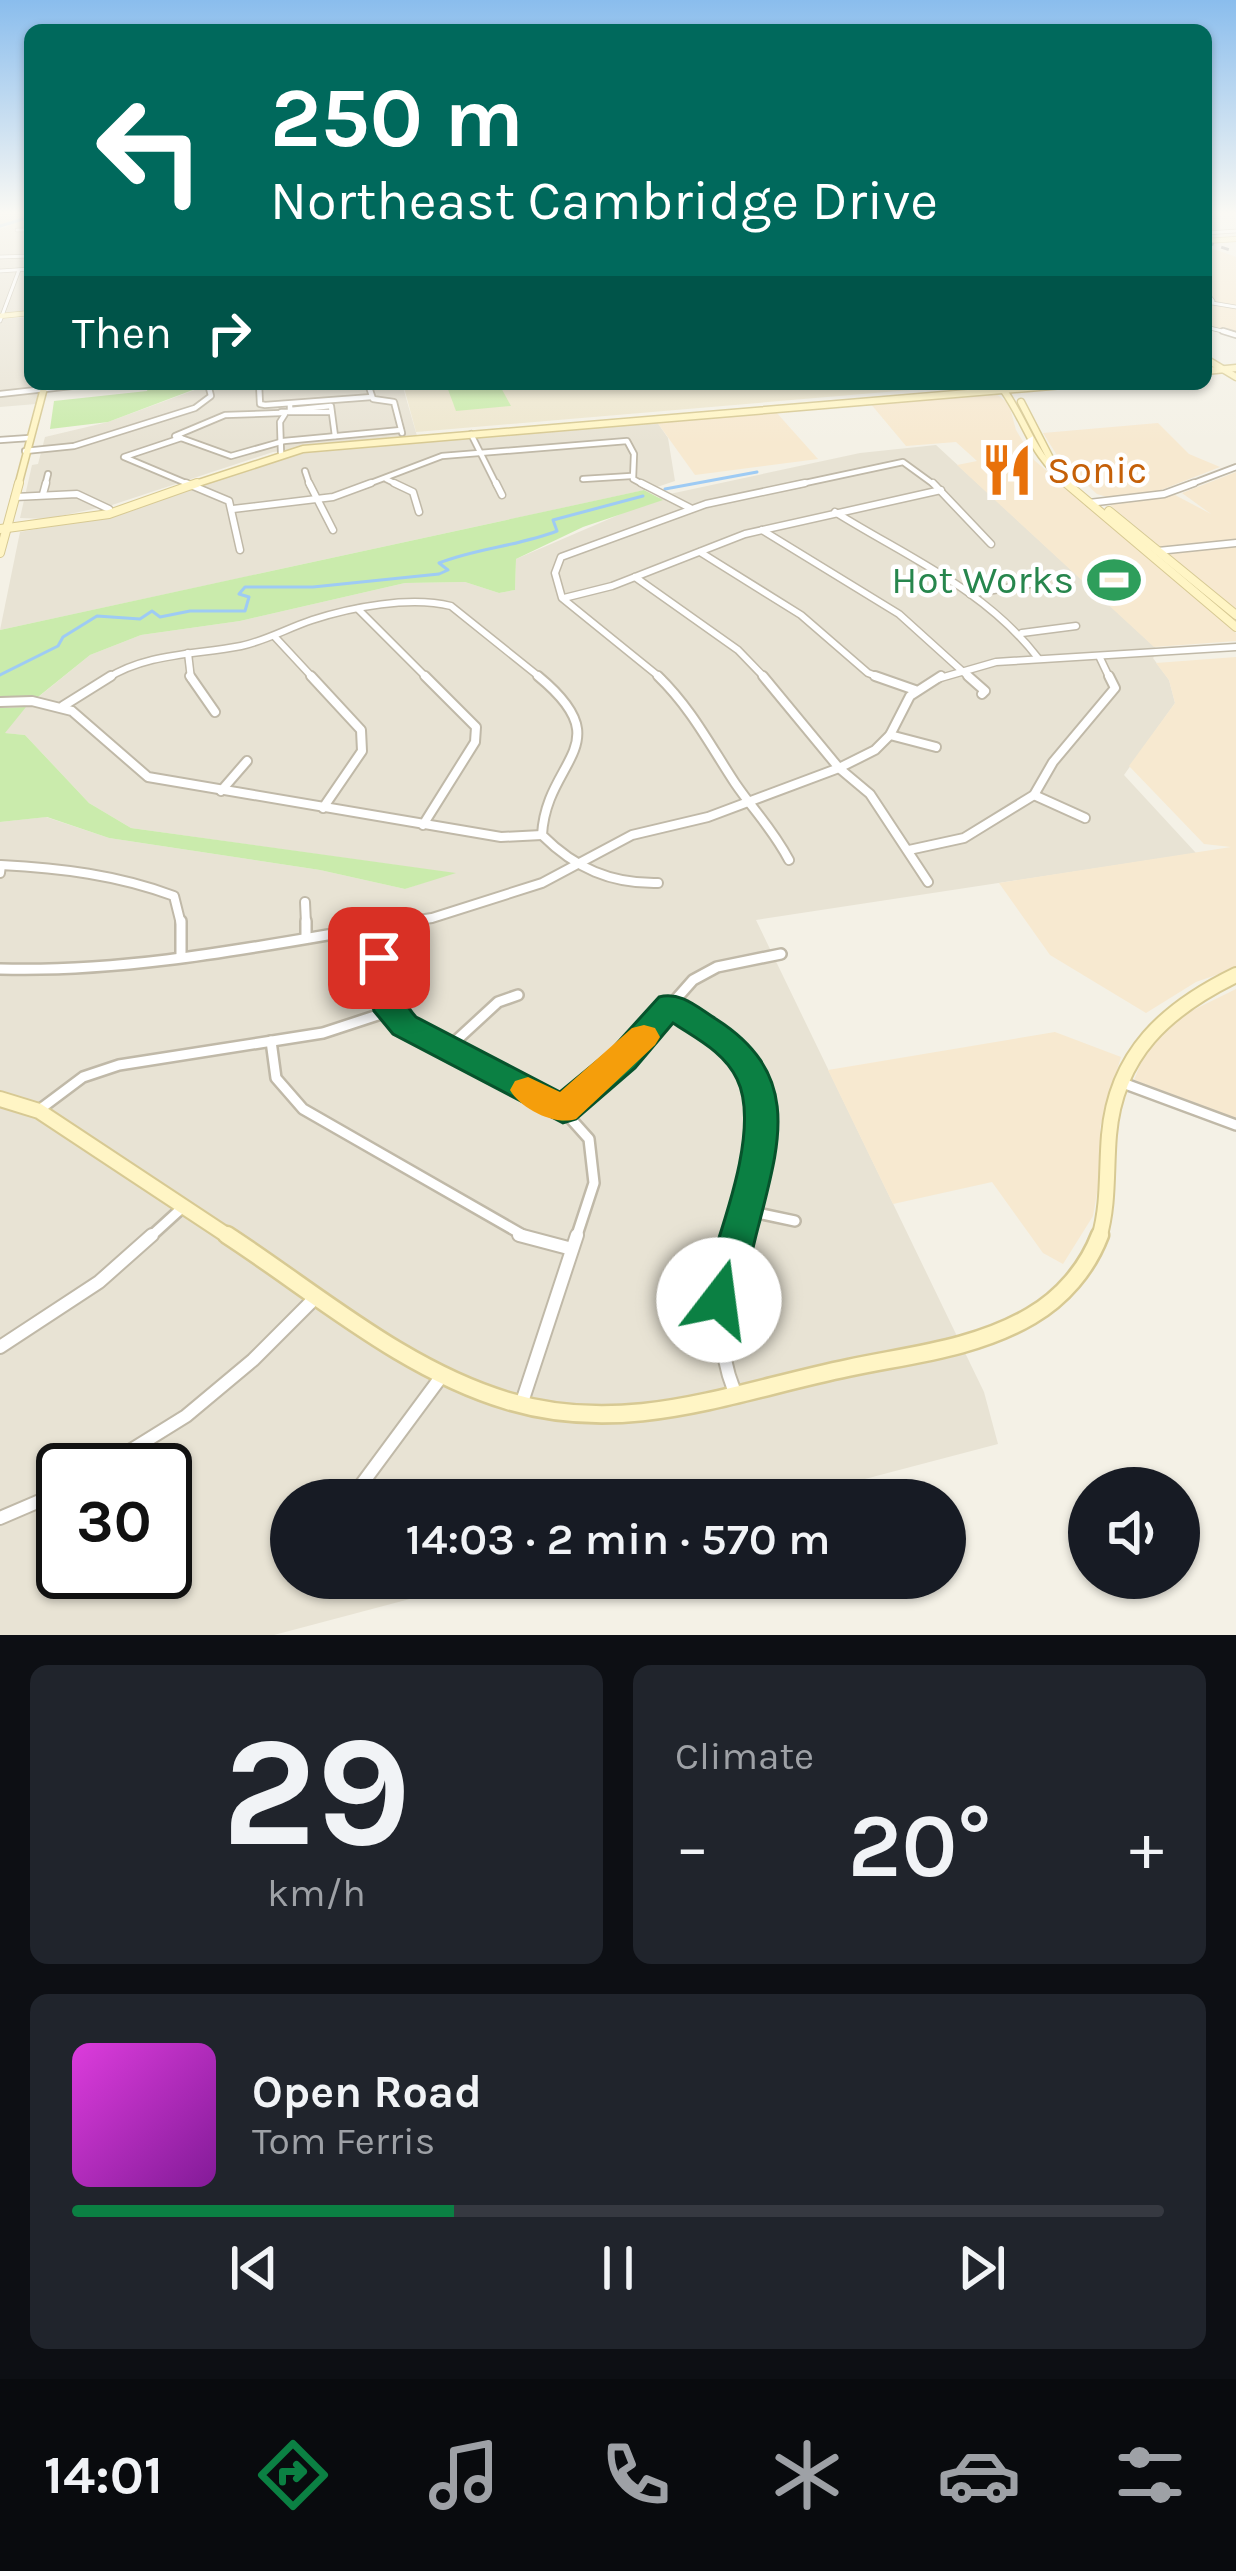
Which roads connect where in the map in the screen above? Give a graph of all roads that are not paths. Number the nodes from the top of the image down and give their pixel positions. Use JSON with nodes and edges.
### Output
{"nodes":[{"id":1,"x":43,"y":390,"type":"edge"},
{"id":2,"x":210,"y":390,"type":"edge"},
{"id":3,"x":259,"y":390,"type":"edge"},
{"id":4,"x":370,"y":390,"type":"edge"},
{"id":5,"x":956,"y":390,"type":"edge"},
{"id":6,"x":1003,"y":390,"type":"edge"},
{"id":7,"x":372,"y":397,"type":"junction"},
{"id":8,"x":287,"y":410,"type":"junction"},
{"id":9,"x":471,"y":434,"type":"junction"},
{"id":10,"x":402,"y":435,"type":"junction"},
{"id":11,"x":335,"y":436,"type":"junction"},
{"id":12,"x":29,"y":438,"type":"junction"},
{"id":13,"x":181,"y":438,"type":"junction"},
{"id":14,"x":0,"y":440,"type":"edge"},
{"id":15,"x":284,"y":441,"type":"junction"},
{"id":16,"x":26,"y":451,"type":"junction"},
{"id":17,"x":281,"y":453,"type":"junction"},
{"id":18,"x":478,"y":453,"type":"junction"},
{"id":19,"x":395,"y":462,"type":"dead end"},
{"id":20,"x":1236,"y":467,"type":"edge"},
{"id":21,"x":410,"y":468,"type":"junction"},
{"id":22,"x":305,"y":471,"type":"dead end"},
{"id":23,"x":48,"y":474,"type":"dead end"},
{"id":24,"x":631,"y":476,"type":"junction"},
{"id":25,"x":385,"y":478,"type":"junction"},
{"id":26,"x":583,"y":479,"type":"dead end"},
{"id":27,"x":193,"y":484,"type":"junction"},
{"id":28,"x":942,"y":490,"type":"junction"},
{"id":29,"x":43,"y":494,"type":"junction"},
{"id":30,"x":502,"y":495,"type":"dead end"},
{"id":31,"x":159,"y":496,"type":"junction"},
{"id":32,"x":15,"y":497,"type":"junction"},
{"id":33,"x":319,"y":500,"type":"junction"},
{"id":34,"x":1094,"y":503,"type":"junction"},
{"id":35,"x":109,"y":509,"type":"junction"},
{"id":36,"x":233,"y":509,"type":"junction"},
{"id":37,"x":691,"y":509,"type":"junction"},
{"id":38,"x":419,"y":512,"type":"dead end"},
{"id":39,"x":835,"y":512,"type":"junction"},
{"id":40,"x":4,"y":529,"type":"edge"},
{"id":41,"x":333,"y":530,"type":"dead end"},
{"id":42,"x":760,"y":530,"type":"junction"},
{"id":43,"x":1236,"y":543,"type":"edge"},
{"id":44,"x":991,"y":544,"type":"dead end"},
{"id":45,"x":1141,"y":547,"type":"junction"},
{"id":46,"x":240,"y":550,"type":"dead end"},
{"id":47,"x":1158,"y":551,"type":"junction"},
{"id":48,"x":700,"y":552,"type":"junction"},
{"id":49,"x":0,"y":553,"type":"edge"},
{"id":50,"x":635,"y":577,"type":"junction"},
{"id":51,"x":1030,"y":584,"type":"dead end"},
{"id":52,"x":969,"y":594,"type":"junction"},
{"id":53,"x":562,"y":598,"type":"junction"},
{"id":54,"x":358,"y":609,"type":"junction"},
{"id":55,"x":1236,"y":616,"type":"edge"},
{"id":56,"x":1076,"y":626,"type":"dead end"},
{"id":57,"x":1236,"y":627,"type":"edge"},
{"id":58,"x":1022,"y":633,"type":"junction"},
{"id":59,"x":274,"y":637,"type":"junction"},
{"id":60,"x":1236,"y":647,"type":"edge"},
{"id":61,"x":188,"y":653,"type":"junction"},
{"id":62,"x":1100,"y":656,"type":"junction"},
{"id":63,"x":1039,"y":660,"type":"junction"},
{"id":64,"x":958,"y":669,"type":"junction"},
{"id":65,"x":917,"y":691,"type":"junction"},
{"id":66,"x":982,"y":694,"type":"dead end"},
{"id":67,"x":0,"y":702,"type":"edge"},
{"id":68,"x":63,"y":706,"type":"junction"},
{"id":69,"x":215,"y":712,"type":"dead end"},
{"id":70,"x":890,"y":735,"type":"junction"},
{"id":71,"x":936,"y":747,"type":"dead end"},
{"id":72,"x":247,"y":761,"type":"dead end"},
{"id":73,"x":839,"y":768,"type":"junction"},
{"id":74,"x":221,"y":791,"type":"junction"},
{"id":75,"x":1034,"y":795,"type":"junction"},
{"id":76,"x":749,"y":802,"type":"junction"},
{"id":77,"x":323,"y":808,"type":"junction"},
{"id":78,"x":1085,"y":818,"type":"dead end"},
{"id":79,"x":423,"y":825,"type":"junction"},
{"id":80,"x":542,"y":836,"type":"junction"},
{"id":81,"x":910,"y":850,"type":"junction"},
{"id":82,"x":789,"y":860,"type":"dead end"},
{"id":83,"x":574,"y":862,"type":"junction"},
{"id":84,"x":0,"y":873,"type":"edge"},
{"id":85,"x":928,"y":882,"type":"dead end"},
{"id":86,"x":658,"y":883,"type":"dead end"},
{"id":87,"x":305,"y":902,"type":"dead end"},
{"id":88,"x":375,"y":928,"type":"junction"},
{"id":89,"x":306,"y":938,"type":"junction"},
{"id":90,"x":781,"y":954,"type":"dead end"},
{"id":91,"x":181,"y":957,"type":"junction"},
{"id":92,"x":0,"y":969,"type":"edge"},
{"id":93,"x":1236,"y":975,"type":"edge"},
{"id":94,"x":518,"y":995,"type":"dead end"},
{"id":95,"x":670,"y":1006,"type":"junction"},
{"id":96,"x":390,"y":1011,"type":"junction"},
{"id":97,"x":271,"y":1041,"type":"junction"},
{"id":98,"x":448,"y":1049,"type":"junction"},
{"id":99,"x":1120,"y":1082,"type":"junction"},
{"id":100,"x":0,"y":1099,"type":"edge"},
{"id":101,"x":563,"y":1110,"type":"junction"},
{"id":102,"x":39,"y":1111,"type":"junction"},
{"id":103,"x":1236,"y":1125,"type":"edge"},
{"id":104,"x":184,"y":1206,"type":"junction"},
{"id":105,"x":743,"y":1210,"type":"junction"},
{"id":106,"x":794,"y":1222,"type":"dead end"},
{"id":107,"x":572,"y":1249,"type":"junction"},
{"id":108,"x":318,"y":1295,"type":"junction"},
{"id":109,"x":0,"y":1346,"type":"edge"},
{"id":110,"x":441,"y":1377,"type":"junction"},
{"id":111,"x":736,"y":1395,"type":"junction"},
{"id":112,"x":522,"y":1403,"type":"junction"},
{"id":113,"x":143,"y":1443,"type":"edge"},
{"id":114,"x":366,"y":1479,"type":"edge"},
{"id":115,"x":36,"y":1503,"type":"edge"},
{"id":116,"x":0,"y":1518,"type":"edge"}],
"edges":[{"from":1,"to":12,"type":"street"},
{"from":2,"to":16,"type":"street"},
{"from":3,"to":8,"type":"street"},
{"from":4,"to":7,"type":"street"},
{"from":5,"to":9,"type":"street"},
{"from":6,"to":34,"type":"street"},
{"from":7,"to":8,"type":"street"},
{"from":7,"to":10,"type":"street"},
{"from":8,"to":11,"type":"street"},
{"from":8,"to":13,"type":"street"},
{"from":8,"to":15,"type":"street"},
{"from":9,"to":10,"type":"street"},
{"from":9,"to":18,"type":"street"},
{"from":10,"to":11,"type":"street"},
{"from":10,"to":17,"type":"street"},
{"from":11,"to":15,"type":"street"},
{"from":12,"to":14,"type":"street"},
{"from":12,"to":16,"type":"street"},
{"from":13,"to":15,"type":"street"},
{"from":13,"to":27,"type":"street"},
{"from":15,"to":17,"type":"street"},
{"from":16,"to":32,"type":"street"},
{"from":17,"to":27,"type":"street"},
{"from":18,"to":21,"type":"street"},
{"from":18,"to":24,"type":"street"},
{"from":18,"to":30,"type":"street"},
{"from":19,"to":21,"type":"street"},
{"from":20,"to":34,"type":"street"},
{"from":21,"to":25,"type":"street"},
{"from":22,"to":33,"type":"street"},
{"from":23,"to":29,"type":"street"},
{"from":24,"to":26,"type":"street"},
{"from":24,"to":37,"type":"street"},
{"from":25,"to":33,"type":"street"},
{"from":25,"to":38,"type":"street"},
{"from":27,"to":31,"type":"street"},
{"from":27,"to":36,"type":"street"},
{"from":28,"to":37,"type":"street"},
{"from":28,"to":39,"type":"street"},
{"from":28,"to":44,"type":"street"},
{"from":29,"to":32,"type":"street"},
{"from":29,"to":35,"type":"street"},
{"from":31,"to":35,"type":"street"},
{"from":31,"to":40,"type":"street"},
{"from":32,"to":40,"type":"street"},
{"from":33,"to":36,"type":"street"},
{"from":33,"to":41,"type":"street"},
{"from":34,"to":45,"type":"street"},
{"from":34,"to":47,"type":"street"},
{"from":35,"to":40,"type":"street"},
{"from":36,"to":46,"type":"street"},
{"from":37,"to":53,"type":"street"},
{"from":39,"to":42,"type":"street"},
{"from":39,"to":52,"type":"street"},
{"from":40,"to":49,"type":"street"},
{"from":42,"to":48,"type":"street"},
{"from":42,"to":64,"type":"street"},
{"from":43,"to":47,"type":"street"},
{"from":45,"to":47,"type":"street"},
{"from":45,"to":57,"type":"street"},
{"from":47,"to":55,"type":"street"},
{"from":48,"to":50,"type":"street"},
{"from":48,"to":65,"type":"street"},
{"from":50,"to":53,"type":"street"},
{"from":50,"to":73,"type":"street"},
{"from":51,"to":52,"type":"street"},
{"from":52,"to":58,"type":"street"},
{"from":53,"to":76,"type":"street"},
{"from":54,"to":59,"type":"street"},
{"from":54,"to":79,"type":"street"},
{"from":54,"to":80,"type":"street"},
{"from":56,"to":58,"type":"street"},
{"from":58,"to":63,"type":"street"},
{"from":59,"to":61,"type":"street"},
{"from":59,"to":77,"type":"street"},
{"from":60,"to":62,"type":"street"},
{"from":61,"to":68,"type":"street"},
{"from":61,"to":69,"type":"street"},
{"from":62,"to":63,"type":"street"},
{"from":62,"to":75,"type":"street"},
{"from":63,"to":64,"type":"street"},
{"from":64,"to":65,"type":"street"},
{"from":64,"to":66,"type":"street"},
{"from":65,"to":70,"type":"street"},
{"from":67,"to":68,"type":"street"},
{"from":68,"to":74,"type":"street"},
{"from":70,"to":71,"type":"street"},
{"from":70,"to":73,"type":"street"},
{"from":72,"to":74,"type":"street"},
{"from":73,"to":76,"type":"street"},
{"from":73,"to":81,"type":"street"},
{"from":74,"to":77,"type":"street"},
{"from":75,"to":78,"type":"street"},
{"from":75,"to":81,"type":"street"},
{"from":76,"to":82,"type":"street"},
{"from":76,"to":83,"type":"street"},
{"from":77,"to":79,"type":"street"},
{"from":79,"to":80,"type":"street"},
{"from":80,"to":83,"type":"street"},
{"from":81,"to":85,"type":"street"},
{"from":83,"to":86,"type":"street"},
{"from":83,"to":88,"type":"street"},
{"from":84,"to":91,"type":"street"},
{"from":87,"to":89,"type":"street"},
{"from":88,"to":89,"type":"street"},
{"from":88,"to":96,"type":"street"},
{"from":89,"to":91,"type":"street"},
{"from":90,"to":95,"type":"street"},
{"from":91,"to":92,"type":"street"},
{"from":93,"to":99,"type":"street"},
{"from":94,"to":98,"type":"street"},
{"from":95,"to":101,"type":"street"},
{"from":95,"to":105,"type":"street"},
{"from":96,"to":97,"type":"street"},
{"from":96,"to":98,"type":"street"},
{"from":97,"to":102,"type":"street"},
{"from":97,"to":107,"type":"street"},
{"from":98,"to":101,"type":"street"},
{"from":99,"to":103,"type":"street"},
{"from":99,"to":111,"type":"street"},
{"from":100,"to":102,"type":"street"},
{"from":101,"to":107,"type":"street"},
{"from":102,"to":104,"type":"street"},
{"from":104,"to":108,"type":"street"},
{"from":104,"to":109,"type":"street"},
{"from":105,"to":106,"type":"street"},
{"from":105,"to":111,"type":"street"},
{"from":107,"to":112,"type":"street"},
{"from":108,"to":110,"type":"street"},
{"from":108,"to":113,"type":"street"},
{"from":110,"to":112,"type":"street"},
{"from":110,"to":114,"type":"street"},
{"from":111,"to":112,"type":"street"},
{"from":115,"to":116,"type":"street"}]}
